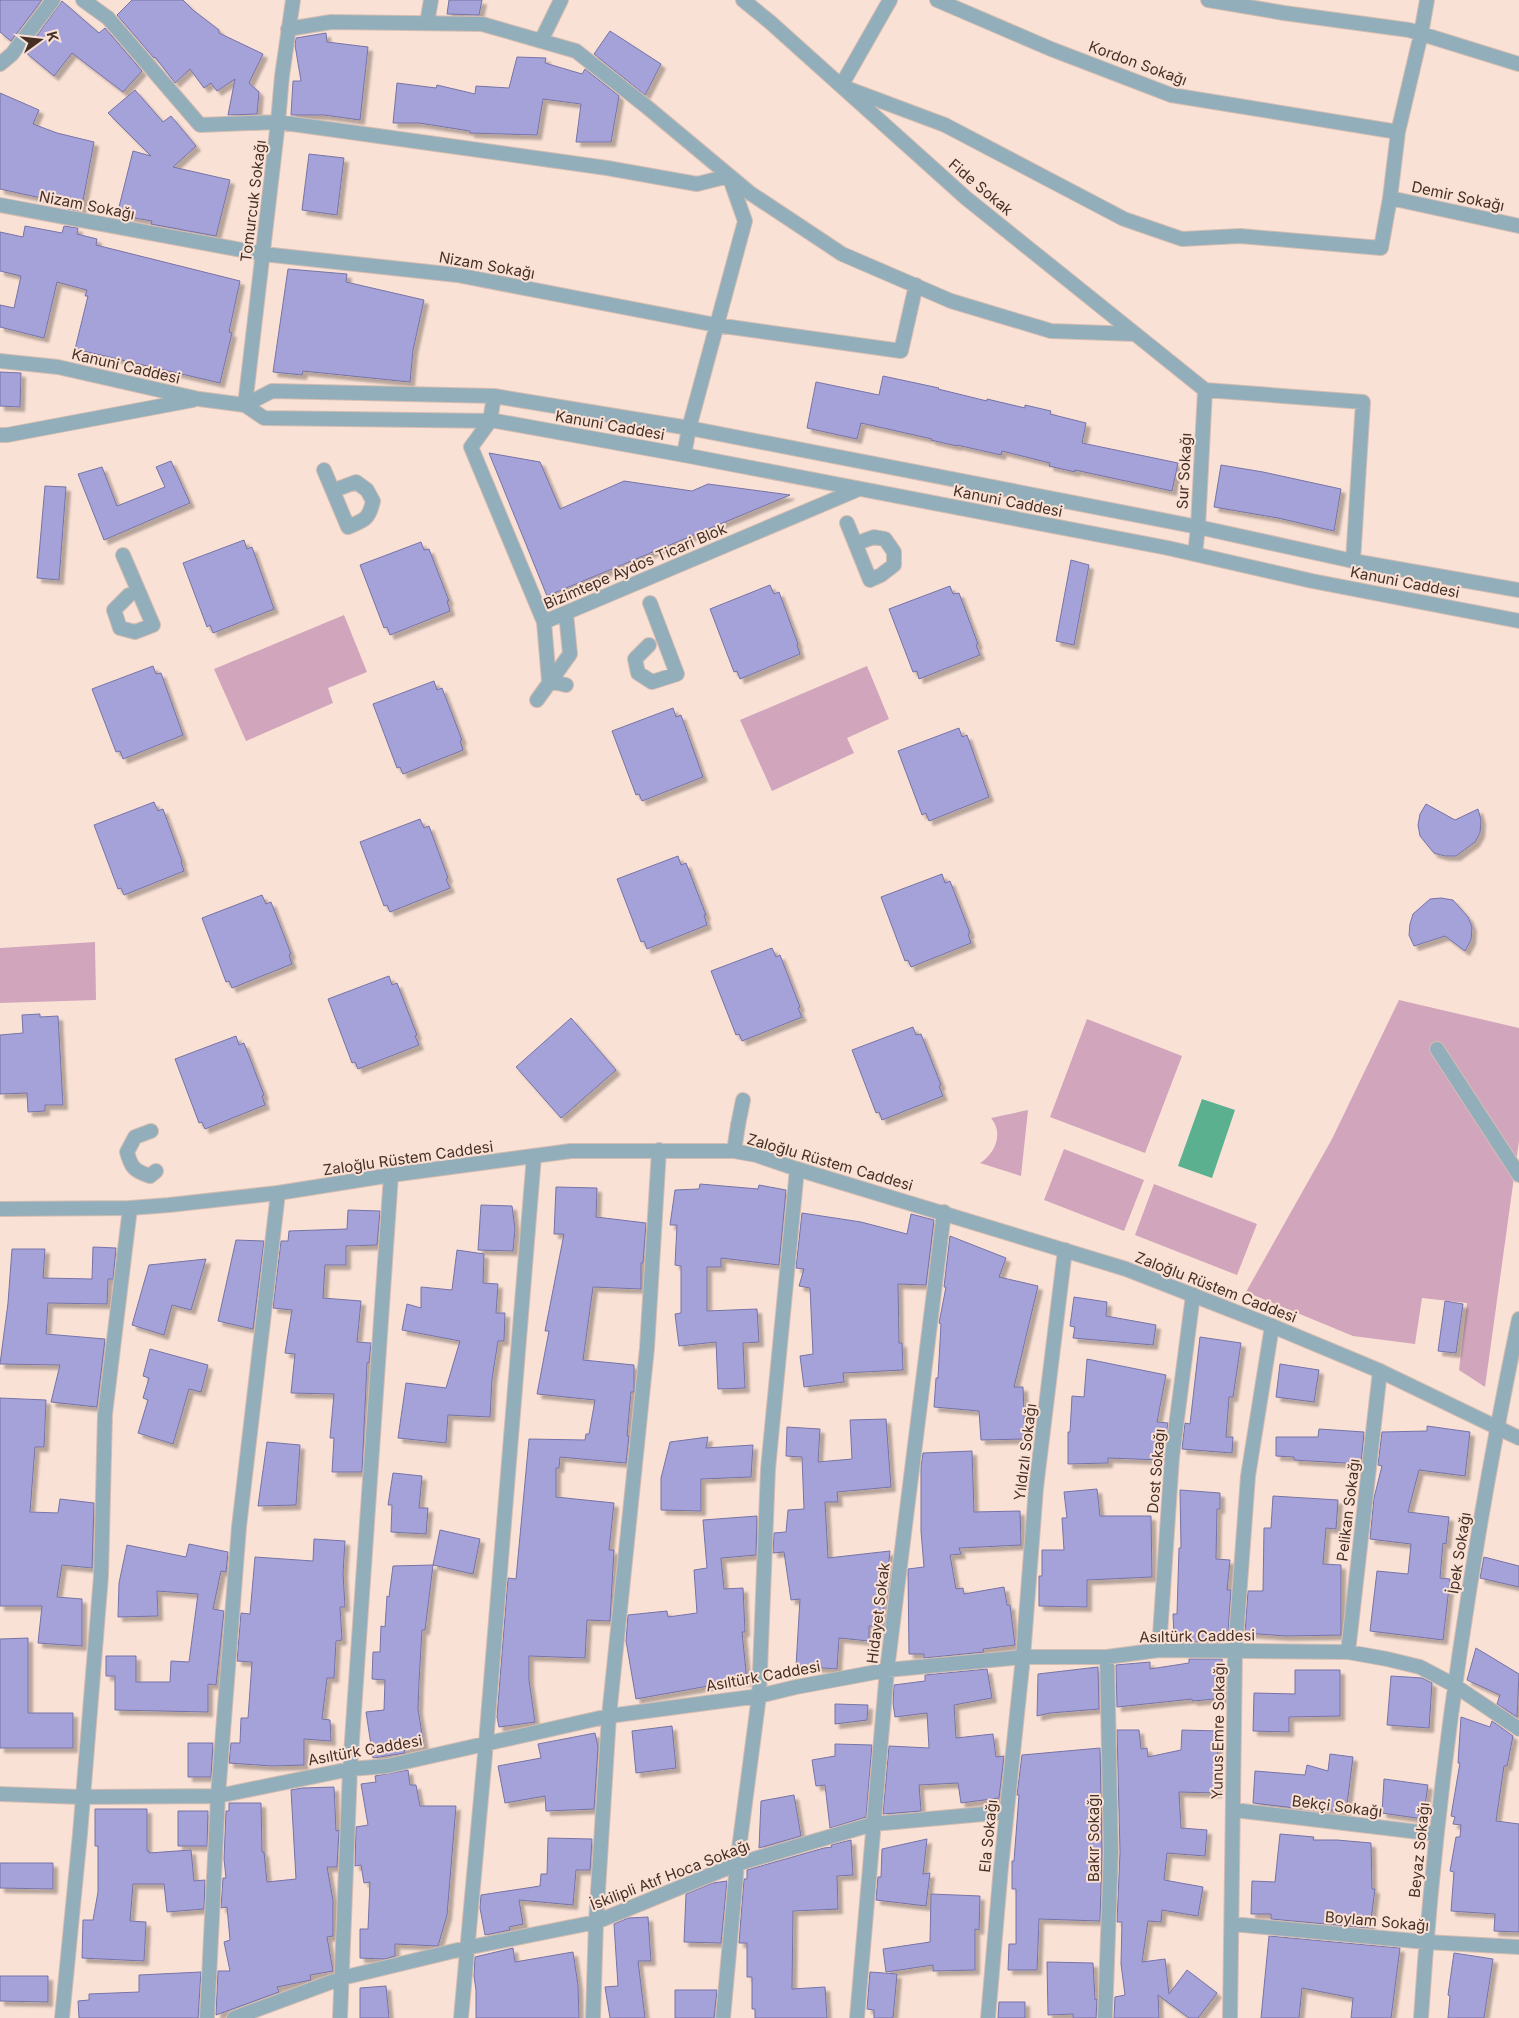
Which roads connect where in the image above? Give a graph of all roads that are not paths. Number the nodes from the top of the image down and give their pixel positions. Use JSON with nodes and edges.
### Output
{"nodes":[{"id":1,"x":53,"y":0,"type":"edge"},
{"id":2,"x":84,"y":0,"type":"edge"},
{"id":3,"x":293,"y":0,"type":"edge"},
{"id":4,"x":431,"y":0,"type":"edge"},
{"id":5,"x":562,"y":0,"type":"edge"},
{"id":6,"x":744,"y":0,"type":"edge"},
{"id":7,"x":890,"y":0,"type":"edge"},
{"id":8,"x":937,"y":0,"type":"edge"},
{"id":9,"x":1208,"y":0,"type":"edge"},
{"id":10,"x":1427,"y":0,"type":"edge"},
{"id":11,"x":1232,"y":2,"type":"edge"},
{"id":12,"x":427,"y":24,"type":"junction"},
{"id":13,"x":288,"y":29,"type":"junction"},
{"id":14,"x":1421,"y":34,"type":"junction"},
{"id":15,"x":541,"y":41,"type":"junction"},
{"id":16,"x":0,"y":64,"type":"edge"},
{"id":17,"x":1519,"y":64,"type":"edge"},
{"id":18,"x":841,"y":86,"type":"junction"},
{"id":19,"x":278,"y":122,"type":"junction"},
{"id":20,"x":1398,"y":132,"type":"junction"},
{"id":21,"x":729,"y":176,"type":"junction"},
{"id":22,"x":1390,"y":198,"type":"junction"},
{"id":23,"x":0,"y":205,"type":"edge"},
{"id":24,"x":1519,"y":226,"type":"edge"},
{"id":25,"x":263,"y":254,"type":"junction"},
{"id":26,"x":916,"y":286,"type":"junction"},
{"id":27,"x":716,"y":325,"type":"junction"},
{"id":28,"x":1135,"y":334,"type":"junction"},
{"id":29,"x":0,"y":361,"type":"edge"},
{"id":30,"x":1205,"y":390,"type":"junction"},
{"id":31,"x":494,"y":396,"type":"junction"},
{"id":32,"x":199,"y":399,"type":"junction"},
{"id":33,"x":245,"y":405,"type":"junction"},
{"id":34,"x":490,"y":421,"type":"junction"},
{"id":35,"x":689,"y":428,"type":"junction"},
{"id":36,"x":0,"y":435,"type":"edge"},
{"id":37,"x":684,"y":455,"type":"junction"},
{"id":38,"x":324,"y":470,"type":"dead end"},
{"id":39,"x":340,"y":488,"type":"dead end"},
{"id":40,"x":859,"y":489,"type":"junction"},
{"id":41,"x":846,"y":523,"type":"dead end"},
{"id":42,"x":1198,"y":527,"type":"junction"},
{"id":43,"x":863,"y":541,"type":"dead end"},
{"id":44,"x":1195,"y":554,"type":"junction"},
{"id":45,"x":123,"y":555,"type":"dead end"},
{"id":46,"x":1353,"y":562,"type":"junction"},
{"id":47,"x":1519,"y":590,"type":"edge"},
{"id":48,"x":129,"y":595,"type":"dead end"},
{"id":49,"x":650,"y":603,"type":"dead end"},
{"id":50,"x":566,"y":613,"type":"junction"},
{"id":51,"x":1519,"y":621,"type":"edge"},
{"id":52,"x":544,"y":622,"type":"junction"},
{"id":53,"x":650,"y":645,"type":"dead end"},
{"id":54,"x":550,"y":681,"type":"junction"},
{"id":55,"x":566,"y":685,"type":"dead end"},
{"id":56,"x":537,"y":700,"type":"dead end"},
{"id":57,"x":1437,"y":1049,"type":"dead end"},
{"id":58,"x":743,"y":1100,"type":"dead end"},
{"id":59,"x":151,"y":1131,"type":"dead end"},
{"id":60,"x":659,"y":1150,"type":"junction"},
{"id":61,"x":734,"y":1151,"type":"junction"},
{"id":62,"x":534,"y":1156,"type":"junction"},
{"id":63,"x":798,"y":1169,"type":"junction"},
{"id":64,"x":156,"y":1171,"type":"dead end"},
{"id":65,"x":1519,"y":1175,"type":"edge"},
{"id":66,"x":391,"y":1176,"type":"junction"},
{"id":67,"x":278,"y":1193,"type":"junction"},
{"id":68,"x":130,"y":1208,"type":"junction"},
{"id":69,"x":0,"y":1209,"type":"edge"},
{"id":70,"x":944,"y":1212,"type":"junction"},
{"id":71,"x":1065,"y":1250,"type":"junction"},
{"id":72,"x":1193,"y":1295,"type":"junction"},
{"id":73,"x":1519,"y":1319,"type":"edge"},
{"id":74,"x":1272,"y":1326,"type":"junction"},
{"id":75,"x":1380,"y":1371,"type":"junction"},
{"id":76,"x":1497,"y":1427,"type":"junction"},
{"id":77,"x":1519,"y":1438,"type":"edge"},
{"id":78,"x":1159,"y":1650,"type":"junction"},
{"id":79,"x":1235,"y":1652,"type":"junction"},
{"id":80,"x":1348,"y":1652,"type":"junction"},
{"id":81,"x":1023,"y":1657,"type":"junction"},
{"id":82,"x":1108,"y":1657,"type":"junction"},
{"id":83,"x":887,"y":1670,"type":"junction"},
{"id":84,"x":1454,"y":1685,"type":"junction"},
{"id":85,"x":759,"y":1696,"type":"junction"},
{"id":86,"x":609,"y":1716,"type":"junction"},
{"id":87,"x":1519,"y":1730,"type":"edge"},
{"id":88,"x":486,"y":1743,"type":"junction"},
{"id":89,"x":350,"y":1769,"type":"junction"},
{"id":90,"x":0,"y":1794,"type":"edge"},
{"id":91,"x":218,"y":1796,"type":"junction"},
{"id":92,"x":82,"y":1797,"type":"junction"},
{"id":93,"x":1234,"y":1810,"type":"junction"},
{"id":94,"x":1006,"y":1812,"type":"junction"},
{"id":95,"x":873,"y":1824,"type":"junction"},
{"id":96,"x":1436,"y":1834,"type":"junction"},
{"id":97,"x":738,"y":1864,"type":"junction"},
{"id":98,"x":596,"y":1922,"type":"junction"},
{"id":99,"x":1232,"y":1924,"type":"junction"},
{"id":100,"x":1426,"y":1942,"type":"junction"},
{"id":101,"x":1519,"y":1947,"type":"edge"},
{"id":102,"x":466,"y":1948,"type":"junction"},
{"id":103,"x":342,"y":1978,"type":"junction"},
{"id":104,"x":62,"y":2018,"type":"edge"},
{"id":105,"x":207,"y":2018,"type":"edge"},
{"id":106,"x":234,"y":2018,"type":"edge"},
{"id":107,"x":340,"y":2018,"type":"edge"},
{"id":108,"x":460,"y":2018,"type":"edge"},
{"id":109,"x":593,"y":2018,"type":"edge"},
{"id":110,"x":723,"y":2018,"type":"edge"},
{"id":111,"x":857,"y":2018,"type":"edge"},
{"id":112,"x":988,"y":2018,"type":"edge"},
{"id":113,"x":1105,"y":2018,"type":"edge"},
{"id":114,"x":1230,"y":2018,"type":"edge"},
{"id":115,"x":1422,"y":2018,"type":"edge"}],
"edges":[{"from":1,"to":16,"type":"street"},
{"from":2,"to":19,"type":"street"},
{"from":3,"to":13,"type":"street","name":"Tomurcuk Sokağı"},
{"from":4,"to":12,"type":"street"},
{"from":5,"to":15,"type":"street"},
{"from":6,"to":18,"type":"street","name":"Fide Sokak"},
{"from":7,"to":18,"type":"street"},
{"from":8,"to":20,"type":"street","name":"Kordon Sokağı"},
{"from":9,"to":11,"type":"street"},
{"from":10,"to":14,"type":"street"},
{"from":11,"to":14,"type":"street"},
{"from":12,"to":13,"type":"street"},
{"from":12,"to":15,"type":"street"},
{"from":13,"to":19,"type":"street","name":"Tomurcuk Sokağı"},
{"from":14,"to":17,"type":"street"},
{"from":14,"to":20,"type":"street"},
{"from":15,"to":21,"type":"street"},
{"from":18,"to":22,"type":"street"},
{"from":18,"to":28,"type":"street","name":"Fide Sokak"},
{"from":19,"to":21,"type":"street"},
{"from":19,"to":25,"type":"street","name":"Tomurcuk Sokağı"},
{"from":20,"to":22,"type":"street"},
{"from":21,"to":26,"type":"street"},
{"from":21,"to":27,"type":"street"},
{"from":22,"to":24,"type":"street","name":"Demir Sokağı"},
{"from":23,"to":25,"type":"street","name":"Nizam Sokağı"},
{"from":25,"to":27,"type":"street","name":"Nizam Sokağı"},
{"from":25,"to":33,"type":"street","name":"Tomurcuk Sokağı"},
{"from":26,"to":27,"type":"street","name":"Nizam Sokağı"},
{"from":26,"to":28,"type":"street"},
{"from":27,"to":35,"type":"street"},
{"from":28,"to":30,"type":"street","name":"Fide Sokak"},
{"from":29,"to":32,"type":"street","name":"Kanuni Caddesi"},
{"from":30,"to":42,"type":"street","name":"Sur Sokağı"},
{"from":30,"to":46,"type":"street"},
{"from":31,"to":33,"type":"street","name":"Kanuni Caddesi"},
{"from":31,"to":34,"type":"street"},
{"from":31,"to":35,"type":"street","name":"Kanuni Caddesi"},
{"from":32,"to":33,"type":"street","name":"Kanuni Caddesi"},
{"from":32,"to":36,"type":"street"},
{"from":33,"to":34,"type":"street","name":"Kanuni Caddesi"},
{"from":34,"to":37,"type":"street","name":"Kanuni Caddesi"},
{"from":34,"to":52,"type":"street","name":"Bizimtepe Aydos Ticari Blok"},
{"from":35,"to":37,"type":"street"},
{"from":35,"to":42,"type":"street","name":"Kanuni Caddesi"},
{"from":37,"to":40,"type":"street","name":"Kanuni Caddesi"},
{"from":38,"to":39,"type":"street"},
{"from":40,"to":44,"type":"street","name":"Kanuni Caddesi"},
{"from":40,"to":50,"type":"street","name":"Bizimtepe Aydos Ticari Blok"},
{"from":41,"to":43,"type":"street"},
{"from":42,"to":44,"type":"street","name":"Sur Sokağı"},
{"from":42,"to":46,"type":"street","name":"Kanuni Caddesi"},
{"from":44,"to":51,"type":"street","name":"Kanuni Caddesi"},
{"from":45,"to":48,"type":"street"},
{"from":46,"to":47,"type":"street","name":"Kanuni Caddesi"},
{"from":49,"to":53,"type":"street"},
{"from":50,"to":52,"type":"street","name":"Bizimtepe Aydos Ticari Blok"},
{"from":50,"to":54,"type":"street"},
{"from":52,"to":54,"type":"street"},
{"from":54,"to":55,"type":"street"},
{"from":54,"to":56,"type":"street"},
{"from":57,"to":65,"type":"street"},
{"from":58,"to":61,"type":"street"},
{"from":59,"to":64,"type":"street"},
{"from":60,"to":61,"type":"street","name":"Zaloğlu Rüstem Caddesi"},
{"from":60,"to":62,"type":"street","name":"Zaloğlu Rüstem Caddesi"},
{"from":60,"to":86,"type":"street"},
{"from":61,"to":63,"type":"street","name":"Zaloğlu Rüstem Caddesi"},
{"from":62,"to":66,"type":"street","name":"Zaloğlu Rüstem Caddesi"},
{"from":62,"to":88,"type":"street"},
{"from":63,"to":70,"type":"street","name":"Zaloğlu Rüstem Caddesi"},
{"from":63,"to":85,"type":"street"},
{"from":66,"to":67,"type":"street","name":"Zaloğlu Rüstem Caddesi"},
{"from":66,"to":89,"type":"street"},
{"from":67,"to":68,"type":"street","name":"Zaloğlu Rüstem Caddesi"},
{"from":67,"to":91,"type":"street"},
{"from":68,"to":69,"type":"street","name":"Zaloğlu Rüstem Caddesi"},
{"from":68,"to":92,"type":"street"},
{"from":70,"to":71,"type":"street","name":"Zaloğlu Rüstem Caddesi"},
{"from":70,"to":83,"type":"street","name":"Hidayet Sokak"},
{"from":71,"to":72,"type":"street","name":"Zaloğlu Rüstem Caddesi"},
{"from":71,"to":81,"type":"street","name":"Yıldızlı Sokağı"},
{"from":72,"to":74,"type":"street","name":"Zaloğlu Rüstem Caddesi"},
{"from":72,"to":78,"type":"street","name":"Dost Sokağı"},
{"from":73,"to":76,"type":"street","name":"İpek Sokağı"},
{"from":74,"to":75,"type":"street","name":"Zaloğlu Rüstem Caddesi"},
{"from":74,"to":79,"type":"street","name":"Yunus Emre Sokağı"},
{"from":75,"to":76,"type":"street","name":"Zaloğlu Rüstem Caddesi"},
{"from":75,"to":80,"type":"street","name":"Pelikan Sokağı"},
{"from":76,"to":77,"type":"street","name":"Zaloğlu Rüstem Caddesi"},
{"from":76,"to":84,"type":"street","name":"İpek Sokağı"},
{"from":78,"to":79,"type":"street","name":"Asıltürk Caddesi"},
{"from":78,"to":82,"type":"street","name":"Asıltürk Caddesi"},
{"from":79,"to":80,"type":"street","name":"Asıltürk Caddesi"},
{"from":79,"to":93,"type":"street","name":"Yunus Emre Sokağı"},
{"from":80,"to":84,"type":"street","name":"Asıltürk Caddesi"},
{"from":81,"to":82,"type":"street","name":"Asıltürk Caddesi"},
{"from":81,"to":83,"type":"street","name":"Asıltürk Caddesi"},
{"from":81,"to":94,"type":"street","name":"Ela Sokağı"},
{"from":82,"to":113,"type":"street","name":"Bakır Sokağı"},
{"from":83,"to":85,"type":"street","name":"Asıltürk Caddesi"},
{"from":83,"to":95,"type":"street","name":"Hidayet Sokak"},
{"from":84,"to":87,"type":"street","name":"Asıltürk Caddesi"},
{"from":84,"to":96,"type":"street","name":"Beyaz Sokağı"},
{"from":85,"to":86,"type":"street","name":"Asıltürk Caddesi"},
{"from":85,"to":97,"type":"street"},
{"from":86,"to":88,"type":"street","name":"Asıltürk Caddesi"},
{"from":86,"to":98,"type":"street"},
{"from":88,"to":89,"type":"street","name":"Asıltürk Caddesi"},
{"from":88,"to":102,"type":"street"},
{"from":89,"to":91,"type":"street","name":"Asıltürk Caddesi"},
{"from":89,"to":103,"type":"street"},
{"from":90,"to":92,"type":"street","name":"Asıltürk Caddesi"},
{"from":91,"to":92,"type":"street","name":"Asıltürk Caddesi"},
{"from":91,"to":105,"type":"street"},
{"from":92,"to":104,"type":"street"},
{"from":93,"to":96,"type":"street","name":"Bekçi Sokağı"},
{"from":93,"to":99,"type":"street","name":"Yunus Emre Sokağı"},
{"from":94,"to":95,"type":"street","name":"İskilipli Atıf Hoca Sokağı"},
{"from":94,"to":112,"type":"street","name":"Ela Sokağı"},
{"from":95,"to":97,"type":"street","name":"İskilipli Atıf Hoca Sokağı"},
{"from":95,"to":111,"type":"street","name":"Hidayet Sokak"},
{"from":96,"to":100,"type":"street","name":"Beyaz Sokağı"},
{"from":97,"to":98,"type":"street","name":"İskilipli Atıf Hoca Sokağı"},
{"from":97,"to":110,"type":"street"},
{"from":98,"to":102,"type":"street","name":"İskilipli Atıf Hoca Sokağı"},
{"from":98,"to":109,"type":"street"},
{"from":99,"to":100,"type":"street","name":"Boylam Sokağı"},
{"from":99,"to":114,"type":"street","name":"Yunus Emre Sokağı"},
{"from":100,"to":101,"type":"street","name":"Boylam Sokağı"},
{"from":100,"to":115,"type":"street","name":"Beyaz Sokağı"},
{"from":102,"to":103,"type":"street","name":"İskilipli Atıf Hoca Sokağı"},
{"from":102,"to":108,"type":"street"},
{"from":103,"to":106,"type":"street","name":"İskilipli Atıf Hoca Sokağı"},
{"from":103,"to":107,"type":"street"}]}
